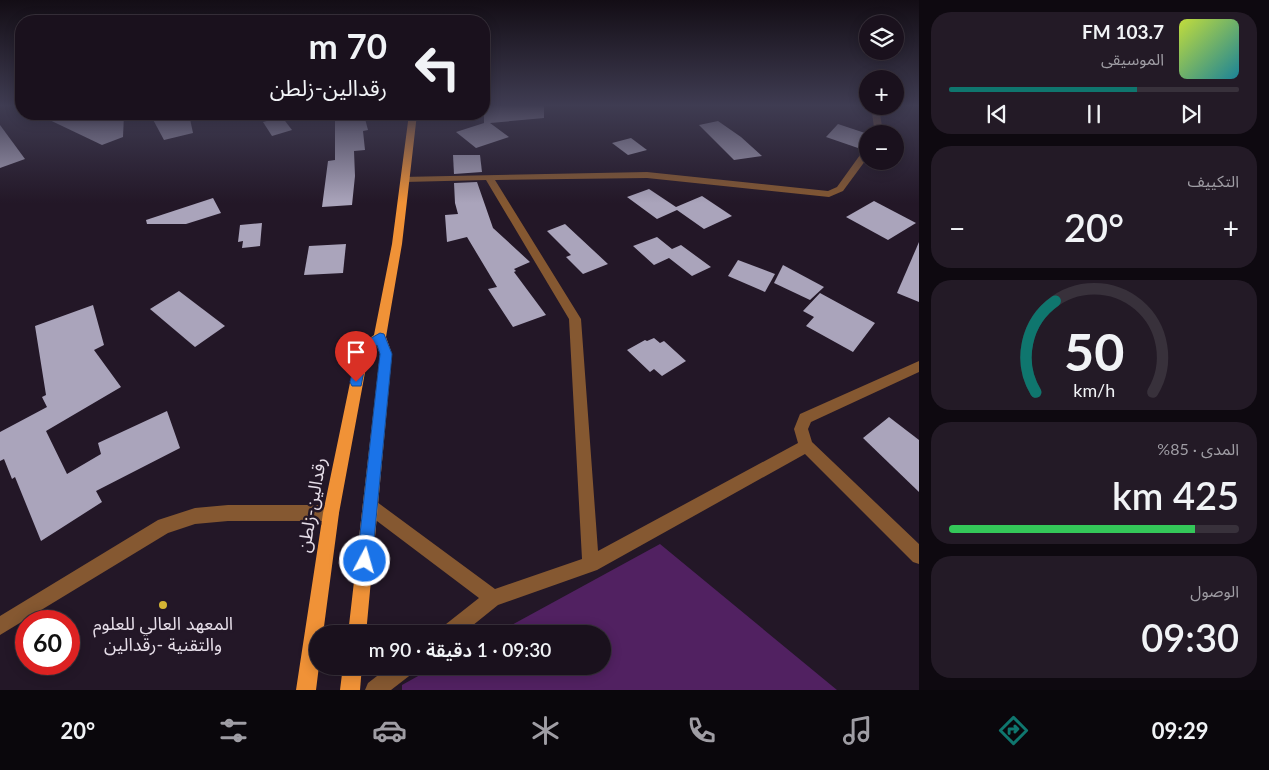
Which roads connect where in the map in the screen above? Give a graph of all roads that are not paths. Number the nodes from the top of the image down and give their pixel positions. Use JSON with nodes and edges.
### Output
{"nodes":[{"id":1,"x":410,"y":138,"type":"edge"},
{"id":2,"x":859,"y":163,"type":"edge"},
{"id":3,"x":489,"y":178,"type":"junction"},
{"id":4,"x":404,"y":179,"type":"junction"},
{"id":5,"x":380,"y":337,"type":"junction"},
{"id":6,"x":919,"y":366,"type":"edge"},
{"id":7,"x":806,"y":446,"type":"junction"},
{"id":8,"x":371,"y":507,"type":"junction"},
{"id":9,"x":331,"y":513,"type":"junction"},
{"id":10,"x":919,"y":556,"type":"edge"},
{"id":11,"x":591,"y":564,"type":"junction"},
{"id":12,"x":493,"y":598,"type":"junction"},
{"id":13,"x":358,"y":625,"type":"edge"},
{"id":14,"x":459,"y":625,"type":"edge"},
{"id":15,"x":0,"y":626,"type":"edge"},
{"id":16,"x":352,"y":675,"type":"edge"},
{"id":17,"x":394,"y":675,"type":"edge"},
{"id":18,"x":306,"y":690,"type":"edge"},
{"id":19,"x":350,"y":690,"type":"edge"},
{"id":20,"x":375,"y":690,"type":"edge"}],
"edges":[{"from":1,"to":4,"type":"main road"},
{"from":2,"to":3,"type":"street"},
{"from":3,"to":4,"type":"street"},
{"from":3,"to":11,"type":"street"},
{"from":4,"to":5,"type":"main road"},
{"from":5,"to":8,"type":"main road"},
{"from":5,"to":9,"type":"main road","name":"رقدالين-زلطن"},
{"from":6,"to":7,"type":"street"},
{"from":7,"to":10,"type":"street"},
{"from":7,"to":11,"type":"street"},
{"from":8,"to":12,"type":"street"},
{"from":8,"to":13,"type":"main road"},
{"from":9,"to":15,"type":"street"},
{"from":9,"to":18,"type":"main road","name":"رقدالين-زلطن"},
{"from":11,"to":12,"type":"street"},
{"from":12,"to":14,"type":"street"},
{"from":16,"to":19,"type":"main road"},
{"from":17,"to":20,"type":"street"}]}
